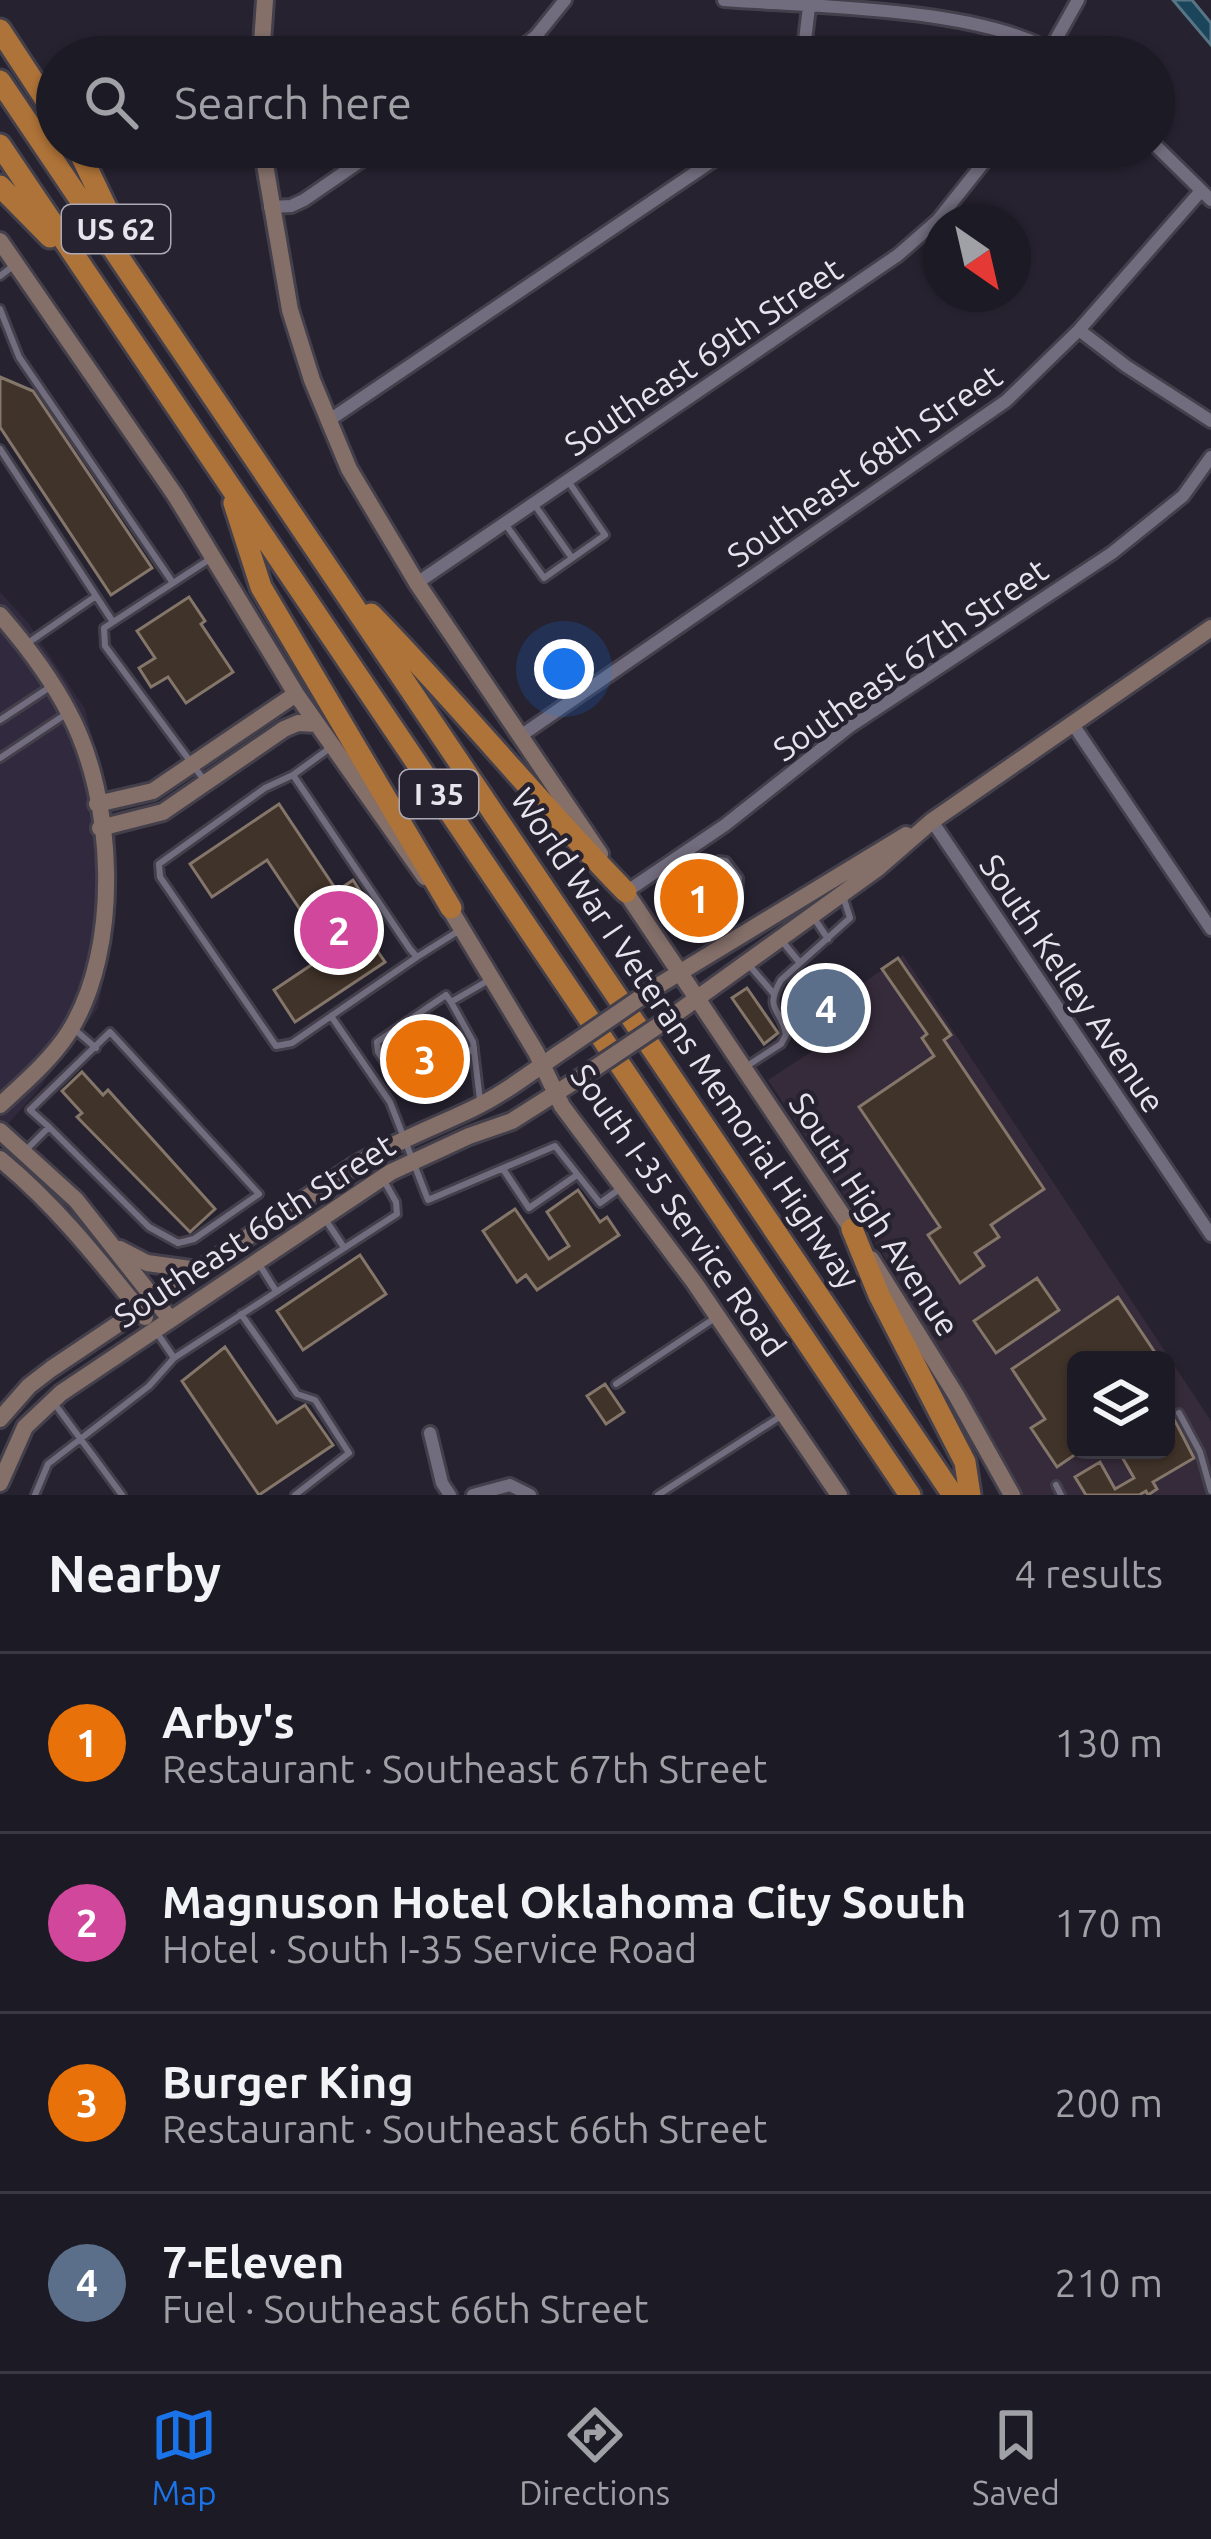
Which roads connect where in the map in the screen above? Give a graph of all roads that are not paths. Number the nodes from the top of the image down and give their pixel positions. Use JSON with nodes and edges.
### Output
{"nodes":[{"id":1,"x":265,"y":0,"type":"edge"},
{"id":2,"x":565,"y":0,"type":"edge"},
{"id":3,"x":724,"y":0,"type":"edge"},
{"id":4,"x":1078,"y":0,"type":"edge"},
{"id":5,"x":809,"y":7,"type":"junction"},
{"id":6,"x":0,"y":8,"type":"edge"},
{"id":7,"x":0,"y":30,"type":"edge"},
{"id":8,"x":262,"y":36,"type":"edge"},
{"id":9,"x":536,"y":36,"type":"edge"},
{"id":10,"x":806,"y":36,"type":"edge"},
{"id":11,"x":1019,"y":36,"type":"edge"},
{"id":12,"x":1061,"y":36,"type":"edge"},
{"id":13,"x":22,"y":63,"type":"junction"},
{"id":14,"x":0,"y":81,"type":"edge"},
{"id":15,"x":36,"y":85,"type":"edge"},
{"id":16,"x":36,"y":134,"type":"edge"},
{"id":17,"x":0,"y":145,"type":"edge"},
{"id":18,"x":1175,"y":165,"type":"edge"},
{"id":19,"x":59,"y":168,"type":"edge"},
{"id":20,"x":86,"y":168,"type":"edge"},
{"id":21,"x":265,"y":168,"type":"edge"},
{"id":22,"x":350,"y":168,"type":"edge"},
{"id":23,"x":702,"y":168,"type":"edge"},
{"id":24,"x":979,"y":168,"type":"edge"},
{"id":25,"x":0,"y":186,"type":"edge"},
{"id":26,"x":1206,"y":196,"type":"edge"},
{"id":27,"x":271,"y":207,"type":"junction"},
{"id":28,"x":0,"y":241,"type":"edge"},
{"id":29,"x":16,"y":264,"type":"junction"},
{"id":30,"x":0,"y":276,"type":"edge"},
{"id":31,"x":89,"y":276,"type":"junction"},
{"id":32,"x":0,"y":309,"type":"edge"},
{"id":33,"x":155,"y":310,"type":"junction"},
{"id":34,"x":1078,"y":330,"type":"junction"},
{"id":35,"x":328,"y":421,"type":"junction"},
{"id":36,"x":1211,"y":421,"type":"edge"},
{"id":37,"x":0,"y":449,"type":"edge"},
{"id":38,"x":1211,"y":457,"type":"edge"},
{"id":39,"x":227,"y":479,"type":"junction"},
{"id":40,"x":568,"y":481,"type":"junction"},
{"id":41,"x":534,"y":504,"type":"junction"},
{"id":42,"x":505,"y":524,"type":"junction"},
{"id":43,"x":213,"y":557,"type":"junction"},
{"id":44,"x":572,"y":558,"type":"junction"},
{"id":45,"x":337,"y":579,"type":"junction"},
{"id":46,"x":173,"y":583,"type":"junction"},
{"id":47,"x":417,"y":584,"type":"junction"},
{"id":48,"x":96,"y":596,"type":"junction"},
{"id":49,"x":0,"y":615,"type":"edge"},
{"id":50,"x":113,"y":622,"type":"junction"},
{"id":51,"x":1211,"y":628,"type":"edge"},
{"id":52,"x":25,"y":645,"type":"junction"},
{"id":53,"x":53,"y":685,"type":"junction"},
{"id":54,"x":296,"y":694,"type":"junction"},
{"id":55,"x":69,"y":712,"type":"junction"},
{"id":56,"x":0,"y":720,"type":"edge"},
{"id":57,"x":1072,"y":723,"type":"junction"},
{"id":58,"x":317,"y":724,"type":"junction"},
{"id":59,"x":519,"y":737,"type":"junction"},
{"id":60,"x":332,"y":747,"type":"junction"},
{"id":61,"x":0,"y":758,"type":"edge"},
{"id":62,"x":194,"y":765,"type":"junction"},
{"id":63,"x":293,"y":776,"type":"junction"},
{"id":64,"x":206,"y":784,"type":"junction"},
{"id":65,"x":97,"y":804,"type":"junction"},
{"id":66,"x":932,"y":821,"type":"junction"},
{"id":67,"x":100,"y":828,"type":"junction"},
{"id":68,"x":663,"y":867,"type":"junction"},
{"id":69,"x":675,"y":886,"type":"junction"},
{"id":70,"x":626,"y":892,"type":"junction"},
{"id":71,"x":841,"y":894,"type":"junction"},
{"id":72,"x":451,"y":908,"type":"junction"},
{"id":73,"x":812,"y":915,"type":"junction"},
{"id":74,"x":670,"y":920,"type":"junction"},
{"id":75,"x":463,"y":928,"type":"junction"},
{"id":76,"x":1211,"y":929,"type":"edge"},
{"id":77,"x":654,"y":933,"type":"junction"},
{"id":78,"x":780,"y":938,"type":"junction"},
{"id":79,"x":828,"y":939,"type":"junction"},
{"id":80,"x":416,"y":957,"type":"junction"},
{"id":81,"x":747,"y":962,"type":"junction"},
{"id":82,"x":800,"y":963,"type":"junction"},
{"id":83,"x":681,"y":972,"type":"junction"},
{"id":84,"x":492,"y":978,"type":"junction"},
{"id":85,"x":773,"y":993,"type":"junction"},
{"id":86,"x":697,"y":998,"type":"junction"},
{"id":87,"x":451,"y":1002,"type":"junction"},
{"id":88,"x":332,"y":1016,"type":"junction"},
{"id":89,"x":72,"y":1027,"type":"junction"},
{"id":90,"x":97,"y":1048,"type":"junction"},
{"id":91,"x":474,"y":1048,"type":"junction"},
{"id":92,"x":542,"y":1065,"type":"junction"},
{"id":93,"x":744,"y":1068,"type":"junction"},
{"id":94,"x":24,"y":1083,"type":"junction"},
{"id":95,"x":556,"y":1094,"type":"junction"},
{"id":96,"x":41,"y":1100,"type":"junction"},
{"id":97,"x":480,"y":1105,"type":"junction"},
{"id":98,"x":0,"y":1106,"type":"edge"},
{"id":99,"x":49,"y":1127,"type":"junction"},
{"id":100,"x":0,"y":1131,"type":"edge"},
{"id":101,"x":403,"y":1138,"type":"junction"},
{"id":102,"x":25,"y":1152,"type":"junction"},
{"id":103,"x":0,"y":1160,"type":"edge"},
{"id":104,"x":410,"y":1162,"type":"junction"},
{"id":105,"x":503,"y":1169,"type":"junction"},
{"id":106,"x":578,"y":1174,"type":"junction"},
{"id":107,"x":382,"y":1177,"type":"junction"},
{"id":108,"x":624,"y":1186,"type":"junction"},
{"id":109,"x":323,"y":1216,"type":"junction"},
{"id":110,"x":852,"y":1229,"type":"junction"},
{"id":111,"x":1211,"y":1234,"type":"edge"},
{"id":112,"x":110,"y":1243,"type":"junction"},
{"id":113,"x":343,"y":1246,"type":"junction"},
{"id":114,"x":256,"y":1262,"type":"junction"},
{"id":115,"x":199,"y":1270,"type":"junction"},
{"id":116,"x":275,"y":1291,"type":"junction"},
{"id":117,"x":147,"y":1305,"type":"junction"},
{"id":118,"x":241,"y":1314,"type":"junction"},
{"id":119,"x":718,"y":1316,"type":"junction"},
{"id":120,"x":162,"y":1325,"type":"junction"},
{"id":121,"x":174,"y":1358,"type":"junction"},
{"id":122,"x":616,"y":1384,"type":"dead end"},
{"id":123,"x":52,"y":1400,"type":"junction"},
{"id":124,"x":1179,"y":1413,"type":"dead end"},
{"id":125,"x":784,"y":1414,"type":"junction"},
{"id":126,"x":0,"y":1419,"type":"edge"},
{"id":127,"x":430,"y":1433,"type":"dead end"},
{"id":128,"x":80,"y":1437,"type":"junction"},
{"id":129,"x":0,"y":1484,"type":"edge"},
{"id":130,"x":1056,"y":1485,"type":"dead end"},
{"id":131,"x":1211,"y":1491,"type":"edge"},
{"id":132,"x":35,"y":1495,"type":"edge"},
{"id":133,"x":122,"y":1495,"type":"edge"},
{"id":134,"x":295,"y":1495,"type":"edge"},
{"id":135,"x":450,"y":1495,"type":"edge"},
{"id":136,"x":473,"y":1495,"type":"edge"},
{"id":137,"x":530,"y":1495,"type":"edge"},
{"id":138,"x":658,"y":1495,"type":"edge"},
{"id":139,"x":838,"y":1495,"type":"edge"},
{"id":140,"x":910,"y":1495,"type":"edge"},
{"id":141,"x":953,"y":1495,"type":"edge"},
{"id":142,"x":970,"y":1495,"type":"edge"},
{"id":143,"x":1012,"y":1495,"type":"edge"},
{"id":144,"x":1061,"y":1495,"type":"edge"}],
"edges":[{"from":1,"to":8,"type":"main road"},
{"from":2,"to":9,"type":"street"},
{"from":3,"to":5,"type":"street"},
{"from":4,"to":12,"type":"street"},
{"from":5,"to":10,"type":"street"},
{"from":5,"to":11,"type":"street"},
{"from":6,"to":13,"type":"highway"},
{"from":7,"to":13,"type":"highway"},
{"from":13,"to":15,"type":"highway"},
{"from":14,"to":16,"type":"highway","name":"World War I Veterans Memorial Highway","number":"I 35"},
{"from":17,"to":31,"type":"highway","name":"World War I Veterans Memorial Highway","number":"I 35"},
{"from":18,"to":26,"type":"street"},
{"from":19,"to":33,"type":"highway","name":"World War I Veterans Memorial Highway","number":"I 35"},
{"from":20,"to":33,"type":"highway","number":"US 62"},
{"from":21,"to":27,"type":"main road","name":"South High Avenue"},
{"from":22,"to":27,"type":"street"},
{"from":23,"to":35,"type":"street"},
{"from":24,"to":40,"type":"street","name":"Southeast 69th Street"},
{"from":25,"to":31,"type":"highway","number":"US 62"},
{"from":26,"to":34,"type":"street","name":"Southeast 68th Street"},
{"from":27,"to":35,"type":"main road","name":"South High Avenue"},
{"from":28,"to":29,"type":"main road","name":"South I-35 Service Road"},
{"from":29,"to":30,"type":"lane"},
{"from":29,"to":43,"type":"main road","name":"South I-35 Service Road"},
{"from":31,"to":39,"type":"highway","name":"World War I Veterans Memorial Highway","number":"I 35"},
{"from":32,"to":46,"type":"lane"},
{"from":33,"to":45,"type":"highway","name":"World War I Veterans Memorial Highway","number":"I 35"},
{"from":34,"to":36,"type":"street"},
{"from":34,"to":59,"type":"street","name":"Southeast 68th Street"},
{"from":35,"to":47,"type":"main road","name":"South High Avenue"},
{"from":37,"to":48,"type":"lane"},
{"from":38,"to":68,"type":"street","name":"Southeast 67th Street"},
{"from":39,"to":72,"type":"highway"},
{"from":39,"to":140,"type":"highway","name":"World War I Veterans Memorial Highway","number":"I 35"},
{"from":40,"to":41,"type":"street","name":"Southeast 69th Street"},
{"from":40,"to":44,"type":"lane"},
{"from":41,"to":42,"type":"street","name":"Southeast 69th Street"},
{"from":41,"to":44,"type":"lane"},
{"from":42,"to":44,"type":"lane"},
{"from":42,"to":47,"type":"street","name":"Southeast 69th Street"},
{"from":43,"to":46,"type":"lane"},
{"from":43,"to":54,"type":"main road","name":"South I-35 Service Road"},
{"from":45,"to":70,"type":"highway"},
{"from":45,"to":141,"type":"highway","name":"World War I Veterans Memorial Highway","number":"I 35"},
{"from":46,"to":50,"type":"lane"},
{"from":47,"to":59,"type":"main road","name":"South High Avenue"},
{"from":48,"to":50,"type":"lane"},
{"from":48,"to":52,"type":"lane"},
{"from":49,"to":52,"type":"main road"},
{"from":50,"to":62,"type":"lane"},
{"from":51,"to":57,"type":"main road","name":"Southeast 66th Street"},
{"from":52,"to":53,"type":"main road"},
{"from":53,"to":55,"type":"main road"},
{"from":53,"to":56,"type":"lane"},
{"from":54,"to":58,"type":"main road","name":"South I-35 Service Road"},
{"from":54,"to":62,"type":"main road"},
{"from":55,"to":61,"type":"lane"},
{"from":55,"to":65,"type":"main road"},
{"from":57,"to":66,"type":"main road","name":"Southeast 66th Street"},
{"from":57,"to":76,"type":"street"},
{"from":58,"to":60,"type":"main road","name":"South I-35 Service Road"},
{"from":58,"to":64,"type":"main road"},
{"from":59,"to":70,"type":"main road","name":"South High Avenue"},
{"from":60,"to":63,"type":"lane"},
{"from":60,"to":72,"type":"main road","name":"South I-35 Service Road"},
{"from":62,"to":64,"type":"lane"},
{"from":62,"to":65,"type":"main road"},
{"from":63,"to":80,"type":"lane"},
{"from":63,"to":88,"type":"lane"},
{"from":64,"to":67,"type":"main road"},
{"from":65,"to":67,"type":"main road"},
{"from":66,"to":71,"type":"main road","name":"Southeast 66th Street"},
{"from":66,"to":83,"type":"main road","name":"Southeast 66th Street"},
{"from":66,"to":111,"type":"street","name":"South Kelley Avenue"},
{"from":67,"to":89,"type":"main road"},
{"from":68,"to":69,"type":"lane"},
{"from":68,"to":70,"type":"street","name":"Southeast 67th Street"},
{"from":69,"to":74,"type":"lane"},
{"from":69,"to":74,"type":"lane"},
{"from":70,"to":77,"type":"main road","name":"South High Avenue"},
{"from":71,"to":73,"type":"main road","name":"Southeast 66th Street"},
{"from":71,"to":79,"type":"lane"},
{"from":72,"to":75,"type":"main road","name":"South I-35 Service Road"},
{"from":73,"to":78,"type":"main road","name":"Southeast 66th Street"},
{"from":73,"to":79,"type":"lane"},
{"from":74,"to":77,"type":"lane"},
{"from":75,"to":80,"type":"lane"},
{"from":75,"to":84,"type":"main road","name":"South I-35 Service Road"},
{"from":77,"to":83,"type":"main road","name":"South High Avenue"},
{"from":78,"to":81,"type":"main road","name":"Southeast 66th Street"},
{"from":78,"to":82,"type":"lane"},
{"from":79,"to":82,"type":"lane"},
{"from":80,"to":88,"type":"lane"},
{"from":81,"to":85,"type":"lane"},
{"from":81,"to":86,"type":"main road","name":"Southeast 66th Street"},
{"from":82,"to":85,"type":"lane"},
{"from":83,"to":86,"type":"main road","name":"South High Avenue"},
{"from":83,"to":92,"type":"main road","name":"Southeast 66th Street","bridge":true},
{"from":84,"to":87,"type":"lane"},
{"from":84,"to":92,"type":"main road","name":"South I-35 Service Road"},
{"from":85,"to":93,"type":"lane"},
{"from":86,"to":93,"type":"main road","name":"South High Avenue"},
{"from":86,"to":95,"type":"main road","name":"Southeast 66th Street","bridge":true},
{"from":87,"to":91,"type":"lane"},
{"from":87,"to":91,"type":"lane"},
{"from":88,"to":101,"type":"lane"},
{"from":89,"to":90,"type":"lane"},
{"from":89,"to":94,"type":"main road"},
{"from":90,"to":96,"type":"lane"},
{"from":90,"to":99,"type":"lane"},
{"from":91,"to":97,"type":"lane"},
{"from":92,"to":95,"type":"main road","name":"South I-35 Service Road"},
{"from":92,"to":97,"type":"main road","name":"Southeast 66th Street"},
{"from":93,"to":110,"type":"main road","name":"South High Avenue"},
{"from":94,"to":96,"type":"lane"},
{"from":94,"to":98,"type":"main road"},
{"from":95,"to":104,"type":"main road","name":"Southeast 66th Street"},
{"from":95,"to":108,"type":"main road","name":"South I-35 Service Road"},
{"from":96,"to":99,"type":"lane"},
{"from":97,"to":101,"type":"main road","name":"Southeast 66th Street"},
{"from":99,"to":102,"type":"lane"},
{"from":100,"to":102,"type":"main road"},
{"from":101,"to":104,"type":"lane"},
{"from":101,"to":115,"type":"main road","name":"Southeast 66th Street"},
{"from":102,"to":112,"type":"main road"},
{"from":103,"to":117,"type":"main road"},
{"from":104,"to":105,"type":"lane"},
{"from":104,"to":107,"type":"main road","name":"Southeast 66th Street"},
{"from":105,"to":106,"type":"lane"},
{"from":105,"to":106,"type":"lane"},
{"from":106,"to":108,"type":"lane"},
{"from":107,"to":109,"type":"main road","name":"Southeast 66th Street"},
{"from":107,"to":113,"type":"lane"},
{"from":108,"to":119,"type":"main road","name":"South I-35 Service Road"},
{"from":109,"to":113,"type":"lane"},
{"from":109,"to":114,"type":"main road","name":"Southeast 66th Street"},
{"from":110,"to":142,"type":"highway"},
{"from":110,"to":143,"type":"main road","name":"South High Avenue"},
{"from":112,"to":115,"type":"main road"},
{"from":112,"to":117,"type":"main road"},
{"from":113,"to":116,"type":"lane"},
{"from":114,"to":116,"type":"lane"},
{"from":114,"to":120,"type":"main road","name":"Southeast 66th Street"},
{"from":115,"to":117,"type":"main road","name":"Southeast 66th Street"},
{"from":116,"to":118,"type":"lane"},
{"from":117,"to":120,"type":"main road"},
{"from":117,"to":126,"type":"main road","name":"Southeast 66th Street"},
{"from":118,"to":121,"type":"lane"},
{"from":118,"to":134,"type":"lane"},
{"from":119,"to":122,"type":"lane"},
{"from":119,"to":125,"type":"main road","name":"South I-35 Service Road"},
{"from":120,"to":121,"type":"lane"},
{"from":120,"to":123,"type":"main road","name":"Southeast 66th Street"},
{"from":121,"to":128,"type":"lane"},
{"from":123,"to":128,"type":"lane"},
{"from":123,"to":129,"type":"main road","name":"Southeast 66th Street"},
{"from":124,"to":131,"type":"lane"},
{"from":125,"to":138,"type":"lane"},
{"from":125,"to":139,"type":"main road","name":"South I-35 Service Road"},
{"from":127,"to":135,"type":"street"},
{"from":128,"to":132,"type":"lane"},
{"from":128,"to":133,"type":"lane"},
{"from":130,"to":144,"type":"lane"},
{"from":136,"to":137,"type":"street"}]}
